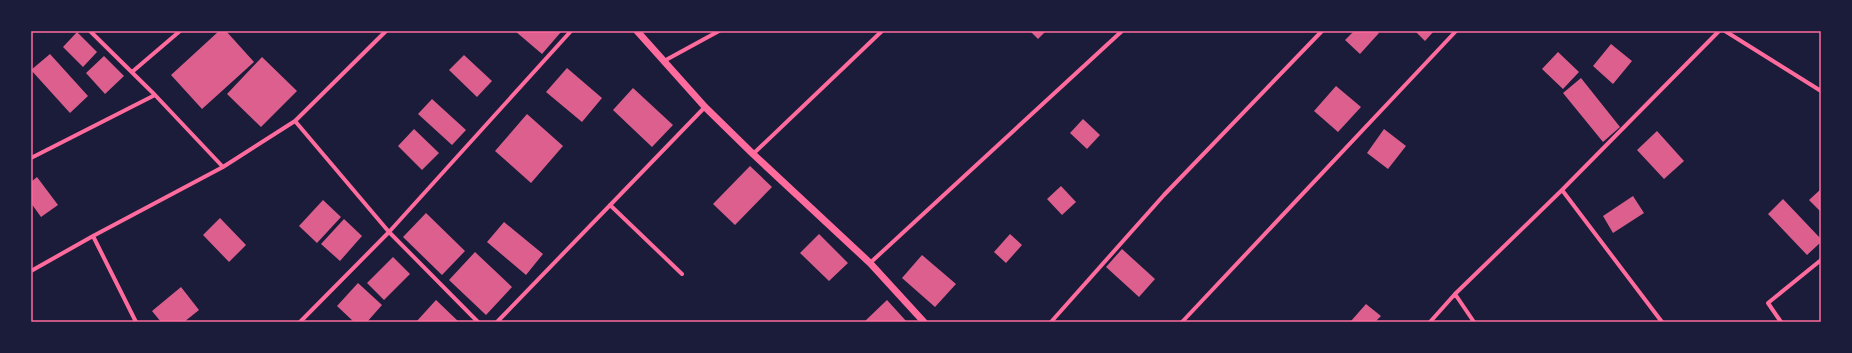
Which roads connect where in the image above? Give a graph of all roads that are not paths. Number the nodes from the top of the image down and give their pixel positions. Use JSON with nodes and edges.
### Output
{"nodes":[{"id":1,"x":90,"y":31,"type":"edge"},
{"id":2,"x":180,"y":31,"type":"edge"},
{"id":3,"x":386,"y":31,"type":"edge"},
{"id":4,"x":571,"y":31,"type":"edge"},
{"id":5,"x":637,"y":31,"type":"edge"},
{"id":6,"x":719,"y":31,"type":"edge"},
{"id":7,"x":882,"y":31,"type":"edge"},
{"id":8,"x":1122,"y":31,"type":"edge"},
{"id":9,"x":1322,"y":31,"type":"edge"},
{"id":10,"x":1456,"y":31,"type":"edge"},
{"id":11,"x":1719,"y":31,"type":"edge"},
{"id":12,"x":1725,"y":31,"type":"edge"},
{"id":13,"x":664,"y":61,"type":"junction"},
{"id":14,"x":132,"y":72,"type":"junction"},
{"id":15,"x":1821,"y":91,"type":"edge"},
{"id":16,"x":155,"y":95,"type":"junction"},
{"id":17,"x":705,"y":107,"type":"junction"},
{"id":18,"x":295,"y":121,"type":"junction"},
{"id":19,"x":752,"y":154,"type":"junction"},
{"id":20,"x":31,"y":158,"type":"edge"},
{"id":21,"x":223,"y":166,"type":"junction"},
{"id":22,"x":1562,"y":190,"type":"junction"},
{"id":23,"x":610,"y":205,"type":"junction"},
{"id":24,"x":389,"y":232,"type":"junction"},
{"id":25,"x":92,"y":236,"type":"junction"},
{"id":26,"x":1821,"y":260,"type":"edge"},
{"id":27,"x":870,"y":263,"type":"junction"},
{"id":28,"x":31,"y":271,"type":"edge"},
{"id":29,"x":682,"y":274,"type":"dead end"},
{"id":30,"x":1455,"y":294,"type":"junction"},
{"id":31,"x":136,"y":322,"type":"edge"},
{"id":32,"x":300,"y":322,"type":"edge"},
{"id":33,"x":478,"y":322,"type":"edge"},
{"id":34,"x":497,"y":322,"type":"edge"},
{"id":35,"x":924,"y":322,"type":"edge"},
{"id":36,"x":1051,"y":322,"type":"edge"},
{"id":37,"x":1182,"y":322,"type":"edge"},
{"id":38,"x":1430,"y":322,"type":"edge"},
{"id":39,"x":1474,"y":322,"type":"edge"},
{"id":40,"x":1662,"y":322,"type":"edge"},
{"id":41,"x":1781,"y":322,"type":"edge"}],
"edges":[{"from":1,"to":14,"type":"street"},
{"from":2,"to":14,"type":"street"},
{"from":3,"to":18,"type":"street"},
{"from":4,"to":24,"type":"street"},
{"from":5,"to":13,"type":"street"},
{"from":6,"to":13,"type":"street"},
{"from":7,"to":19,"type":"street"},
{"from":8,"to":27,"type":"street"},
{"from":9,"to":36,"type":"street"},
{"from":10,"to":37,"type":"street"},
{"from":11,"to":22,"type":"street"},
{"from":12,"to":15,"type":"street"},
{"from":13,"to":17,"type":"street"},
{"from":14,"to":16,"type":"street"},
{"from":16,"to":20,"type":"street"},
{"from":16,"to":21,"type":"street"},
{"from":17,"to":19,"type":"street"},
{"from":17,"to":23,"type":"street"},
{"from":18,"to":21,"type":"street"},
{"from":18,"to":24,"type":"street"},
{"from":19,"to":27,"type":"street"},
{"from":21,"to":25,"type":"street"},
{"from":22,"to":30,"type":"street"},
{"from":22,"to":40,"type":"street"},
{"from":23,"to":29,"type":"street"},
{"from":23,"to":34,"type":"street"},
{"from":24,"to":32,"type":"street"},
{"from":24,"to":33,"type":"street"},
{"from":25,"to":28,"type":"street"},
{"from":25,"to":31,"type":"street"},
{"from":26,"to":41,"type":"street"},
{"from":27,"to":35,"type":"street"},
{"from":30,"to":38,"type":"street"},
{"from":30,"to":39,"type":"street"}]}
